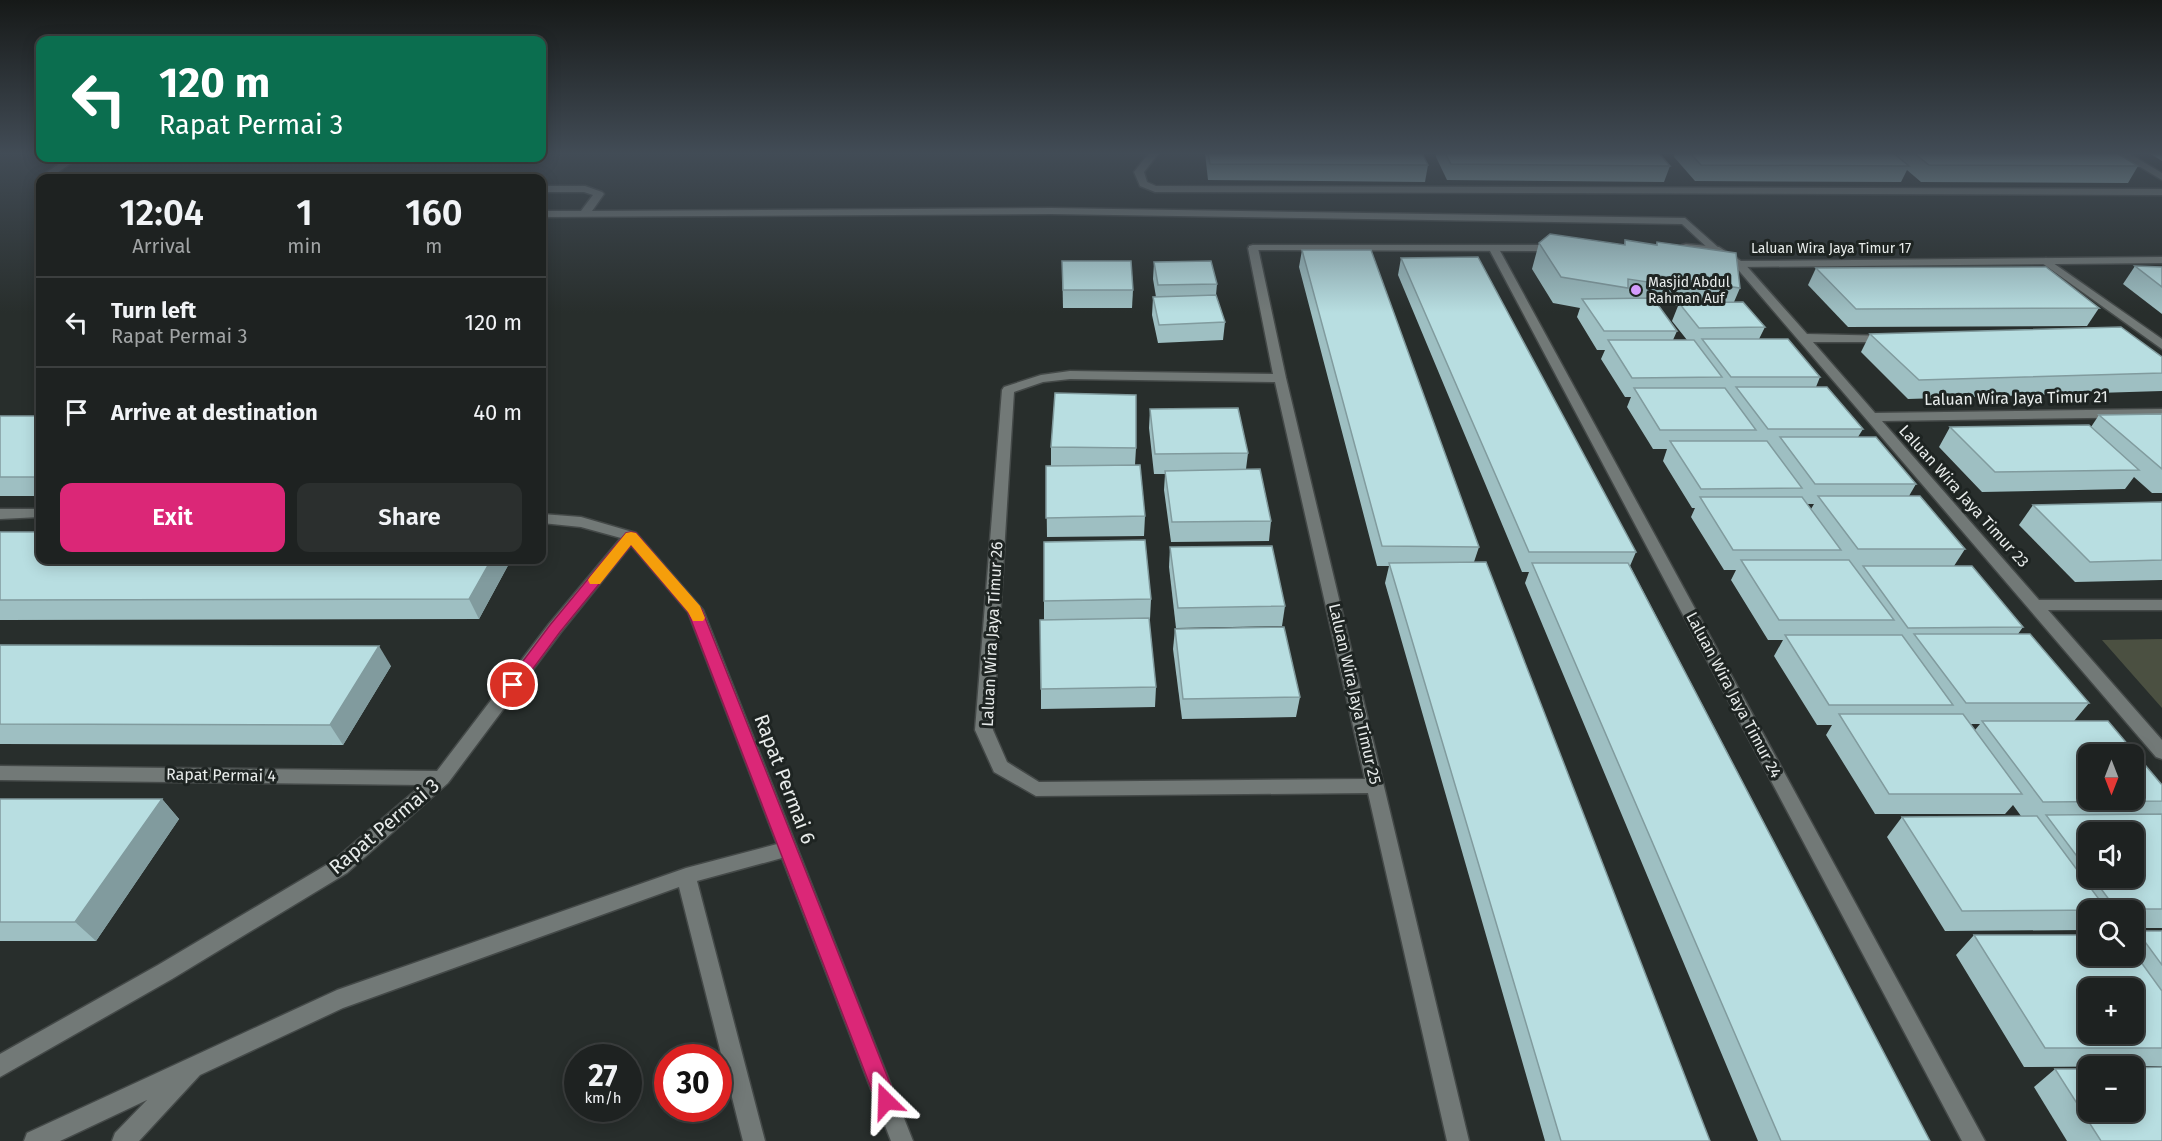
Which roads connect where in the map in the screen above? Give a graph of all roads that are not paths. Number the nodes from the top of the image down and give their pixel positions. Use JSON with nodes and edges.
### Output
{"nodes":[{"id":1,"x":590,"y":206,"type":"edge"},
{"id":2,"x":546,"y":214,"type":"edge"},
{"id":3,"x":584,"y":214,"type":"junction"},
{"id":4,"x":1671,"y":247,"type":"edge"},
{"id":5,"x":1565,"y":248,"type":"edge"},
{"id":6,"x":1494,"y":249,"type":"junction"},
{"id":7,"x":1715,"y":249,"type":"junction"},
{"id":8,"x":2162,"y":260,"type":"edge"},
{"id":9,"x":2046,"y":261,"type":"junction"},
{"id":10,"x":1739,"y":264,"type":"junction"},
{"id":11,"x":2149,"y":334,"type":"junction"},
{"id":12,"x":2162,"y":334,"type":"edge"},
{"id":13,"x":1803,"y":338,"type":"junction"},
{"id":14,"x":1897,"y":338,"type":"edge"},
{"id":15,"x":2162,"y":345,"type":"edge"},
{"id":16,"x":1280,"y":378,"type":"junction"},
{"id":17,"x":2162,"y":413,"type":"edge"},
{"id":18,"x":1870,"y":417,"type":"junction"},
{"id":19,"x":36,"y":513,"type":"edge"},
{"id":20,"x":0,"y":514,"type":"edge"},
{"id":21,"x":546,"y":519,"type":"edge"},
{"id":22,"x":631,"y":536,"type":"junction"},
{"id":23,"x":2037,"y":605,"type":"junction"},
{"id":24,"x":2162,"y":605,"type":"edge"},
{"id":25,"x":2162,"y":752,"type":"edge"},
{"id":26,"x":0,"y":773,"type":"edge"},
{"id":27,"x":442,"y":778,"type":"junction"},
{"id":28,"x":1377,"y":786,"type":"junction"},
{"id":29,"x":788,"y":849,"type":"junction"},
{"id":30,"x":686,"y":876,"type":"junction"},
{"id":31,"x":197,"y":1065,"type":"junction"},
{"id":32,"x":0,"y":1066,"type":"edge"},
{"id":33,"x":35,"y":1141,"type":"edge"},
{"id":34,"x":123,"y":1141,"type":"edge"},
{"id":35,"x":754,"y":1141,"type":"edge"},
{"id":36,"x":902,"y":1141,"type":"edge"},
{"id":37,"x":1458,"y":1141,"type":"edge"},
{"id":38,"x":1974,"y":1141,"type":"edge"}],
"edges":[{"from":1,"to":3,"type":"street"},
{"from":2,"to":3,"type":"street"},
{"from":3,"to":7,"type":"street"},
{"from":4,"to":7,"type":"street","name":"Laluan Wira Jaya Timur 17"},
{"from":5,"to":6,"type":"street"},
{"from":6,"to":16,"type":"street","name":"Laluan Wira Jaya Timur 25"},
{"from":6,"to":38,"type":"street","name":"Laluan Wira Jaya Timur 24"},
{"from":7,"to":10,"type":"street","name":"Laluan Wira Jaya Timur 17"},
{"from":8,"to":9,"type":"street","name":"Laluan Wira Jaya Timur 17"},
{"from":9,"to":10,"type":"street","name":"Laluan Wira Jaya Timur 17"},
{"from":9,"to":11,"type":"street"},
{"from":10,"to":13,"type":"street","name":"Laluan Wira Jaya Timur 23"},
{"from":11,"to":12,"type":"street"},
{"from":11,"to":15,"type":"street"},
{"from":13,"to":14,"type":"street"},
{"from":13,"to":18,"type":"street","name":"Laluan Wira Jaya Timur 23"},
{"from":16,"to":28,"type":"street","name":"Laluan Wira Jaya Timur 25"},
{"from":16,"to":28,"type":"street","name":"Laluan Wira Jaya Timur 26"},
{"from":17,"to":18,"type":"street","name":"Laluan Wira Jaya Timur 21"},
{"from":18,"to":23,"type":"street","name":"Laluan Wira Jaya Timur 23"},
{"from":19,"to":20,"type":"street"},
{"from":21,"to":22,"type":"street"},
{"from":22,"to":27,"type":"street","name":"Rapat Permai 3"},
{"from":22,"to":29,"type":"street","name":"Rapat Permai 6"},
{"from":23,"to":24,"type":"street"},
{"from":23,"to":25,"type":"street","name":"Laluan Wira Jaya Timur 23"},
{"from":26,"to":27,"type":"street","name":"Rapat Permai 4"},
{"from":27,"to":32,"type":"street","name":"Rapat Permai 3"},
{"from":28,"to":37,"type":"street","name":"Laluan Wira Jaya Timur 25"},
{"from":29,"to":30,"type":"street"},
{"from":29,"to":36,"type":"street","name":"Rapat Permai 6"},
{"from":30,"to":31,"type":"street"},
{"from":30,"to":35,"type":"street"},
{"from":31,"to":33,"type":"street"},
{"from":31,"to":34,"type":"street"}]}
